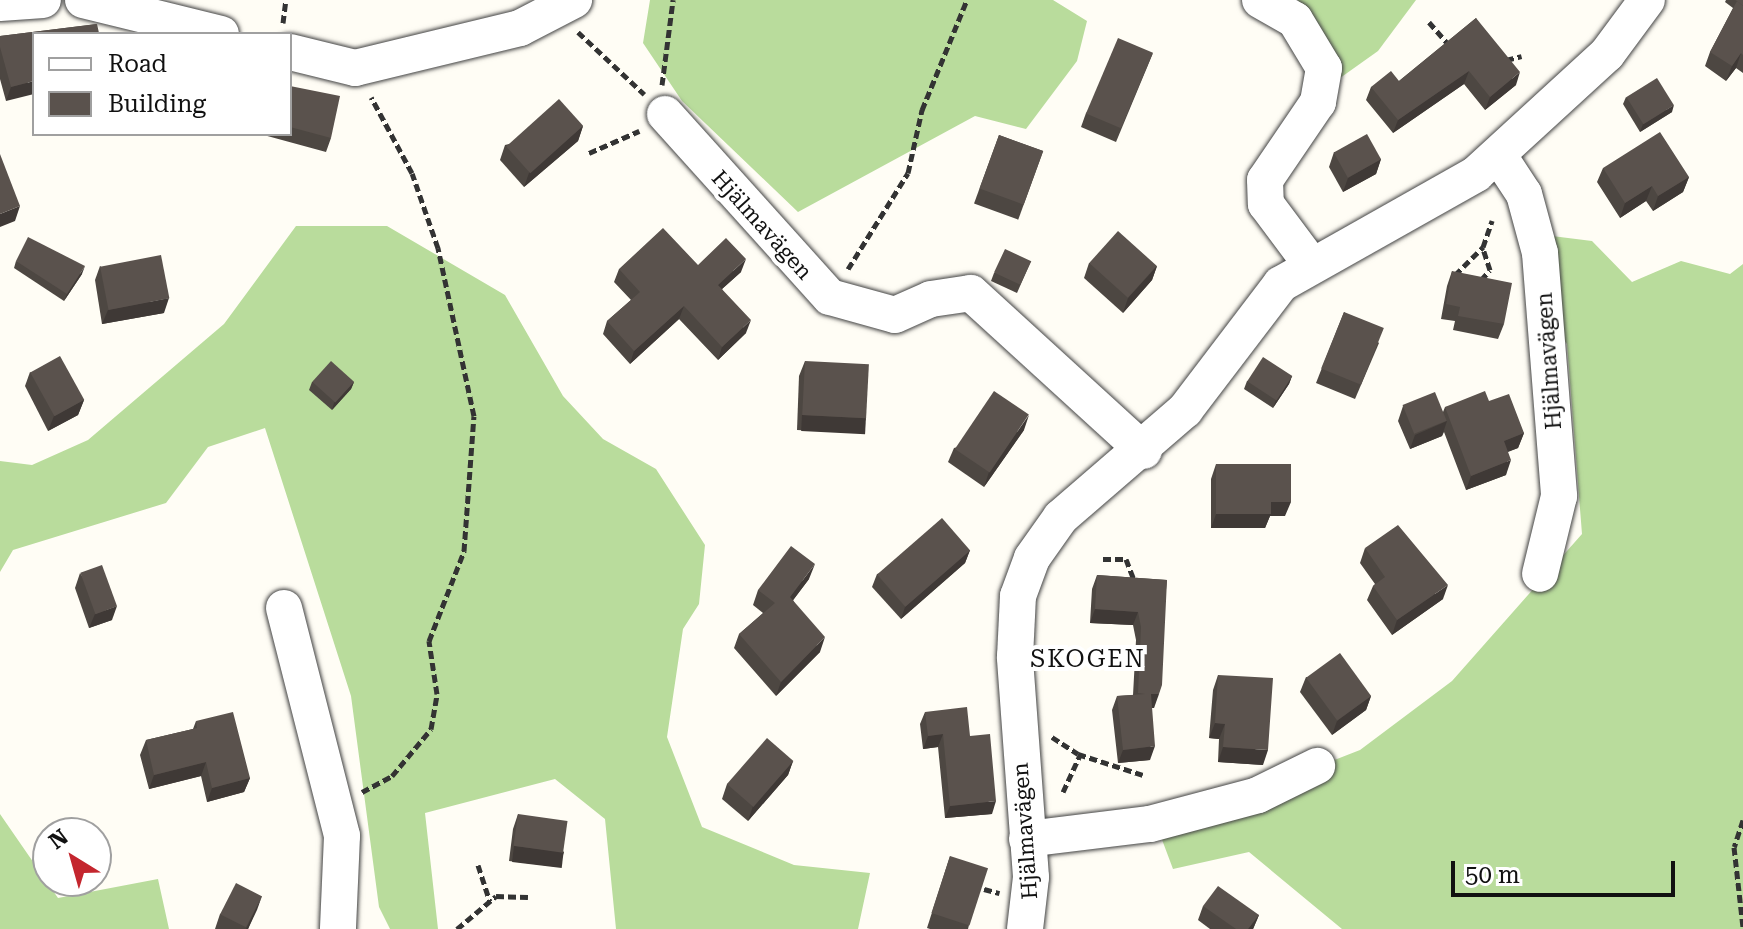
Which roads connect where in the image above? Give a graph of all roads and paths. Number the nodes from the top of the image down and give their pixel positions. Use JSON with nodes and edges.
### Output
{"nodes":[{"id":1,"x":43,"y":0,"type":"edge"},
{"id":2,"x":83,"y":0,"type":"edge"},
{"id":3,"x":286,"y":0,"type":"edge"},
{"id":4,"x":673,"y":0,"type":"edge"},
{"id":5,"x":967,"y":0,"type":"edge"},
{"id":6,"x":1260,"y":0,"type":"edge"},
{"id":7,"x":1647,"y":0,"type":"edge"},
{"id":8,"x":0,"y":3,"type":"edge"},
{"id":9,"x":566,"y":7,"type":"edge"},
{"id":10,"x":1429,"y":22,"type":"dead end"},
{"id":11,"x":213,"y":32,"type":"edge"},
{"id":12,"x":281,"y":32,"type":"edge"},
{"id":13,"x":1460,"y":37,"type":"edge"},
{"id":14,"x":292,"y":52,"type":"edge"},
{"id":15,"x":1522,"y":56,"type":"dead end"},
{"id":16,"x":1500,"y":62,"type":"edge"},
{"id":17,"x":355,"y":68,"type":"junction"},
{"id":18,"x":665,"y":114,"type":"junction"},
{"id":19,"x":589,"y":153,"type":"dead end"},
{"id":20,"x":1499,"y":156,"type":"junction"},
{"id":21,"x":1492,"y":221,"type":"dead end"},
{"id":22,"x":1483,"y":247,"type":"junction"},
{"id":23,"x":1310,"y":263,"type":"junction"},
{"id":24,"x":830,"y":297,"type":"junction"},
{"id":25,"x":1144,"y":451,"type":"junction"},
{"id":26,"x":1103,"y":559,"type":"dead end"},
{"id":27,"x":1540,"y":574,"type":"dead end"},
{"id":28,"x":1133,"y":592,"type":"edge"},
{"id":29,"x":284,"y":608,"type":"dead end"},
{"id":30,"x":1017,"y":700,"type":"junction"},
{"id":31,"x":1080,"y":755,"type":"junction"},
{"id":32,"x":1317,"y":766,"type":"dead end"},
{"id":33,"x":1143,"y":775,"type":"dead end"},
{"id":34,"x":1063,"y":792,"type":"dead end"},
{"id":35,"x":331,"y":799,"type":"junction"},
{"id":36,"x":1743,"y":820,"type":"edge"},
{"id":37,"x":1027,"y":839,"type":"junction"},
{"id":38,"x":478,"y":865,"type":"dead end"},
{"id":39,"x":528,"y":897,"type":"dead end"},
{"id":40,"x":490,"y":901,"type":"junction"},
{"id":41,"x":1743,"y":927,"type":"edge"},
{"id":42,"x":1028,"y":928,"type":"edge"},
{"id":43,"x":338,"y":929,"type":"edge"},
{"id":44,"x":457,"y":929,"type":"edge"}],
"edges":[{"from":1,"to":8,"type":"street"},
{"from":2,"to":11,"type":"street"},
{"from":3,"to":12,"type":"path"},
{"from":4,"to":18,"type":"path"},
{"from":5,"to":24,"type":"path"},
{"from":6,"to":23,"type":"street"},
{"from":7,"to":20,"type":"street","name":"Hjälmavägen"},
{"from":9,"to":17,"type":"street"},
{"from":9,"to":18,"type":"path"},
{"from":10,"to":13,"type":"path"},
{"from":14,"to":17,"type":"street"},
{"from":15,"to":16,"type":"path"},
{"from":17,"to":35,"type":"path"},
{"from":18,"to":19,"type":"path"},
{"from":18,"to":24,"type":"street","name":"Hjälmavägen"},
{"from":20,"to":23,"type":"street","name":"Hjälmavägen"},
{"from":20,"to":27,"type":"street","name":"Hjälmavägen"},
{"from":21,"to":22,"type":"path"},
{"from":22,"to":22,"type":"path"},
{"from":23,"to":25,"type":"street","name":"Hjälmavägen"},
{"from":24,"to":25,"type":"street","name":"Hjälmavägen"},
{"from":25,"to":30,"type":"street","name":"Hjälmavägen"},
{"from":26,"to":28,"type":"path"},
{"from":29,"to":35,"type":"street"},
{"from":30,"to":31,"type":"path"},
{"from":30,"to":37,"type":"street","name":"Hjälmavägen"},
{"from":31,"to":33,"type":"path"},
{"from":31,"to":34,"type":"path"},
{"from":32,"to":37,"type":"street"},
{"from":35,"to":43,"type":"street"},
{"from":36,"to":41,"type":"path"},
{"from":37,"to":42,"type":"street","name":"Hjälmavägen"},
{"from":38,"to":40,"type":"path"},
{"from":39,"to":40,"type":"path"},
{"from":40,"to":44,"type":"path"}]}
